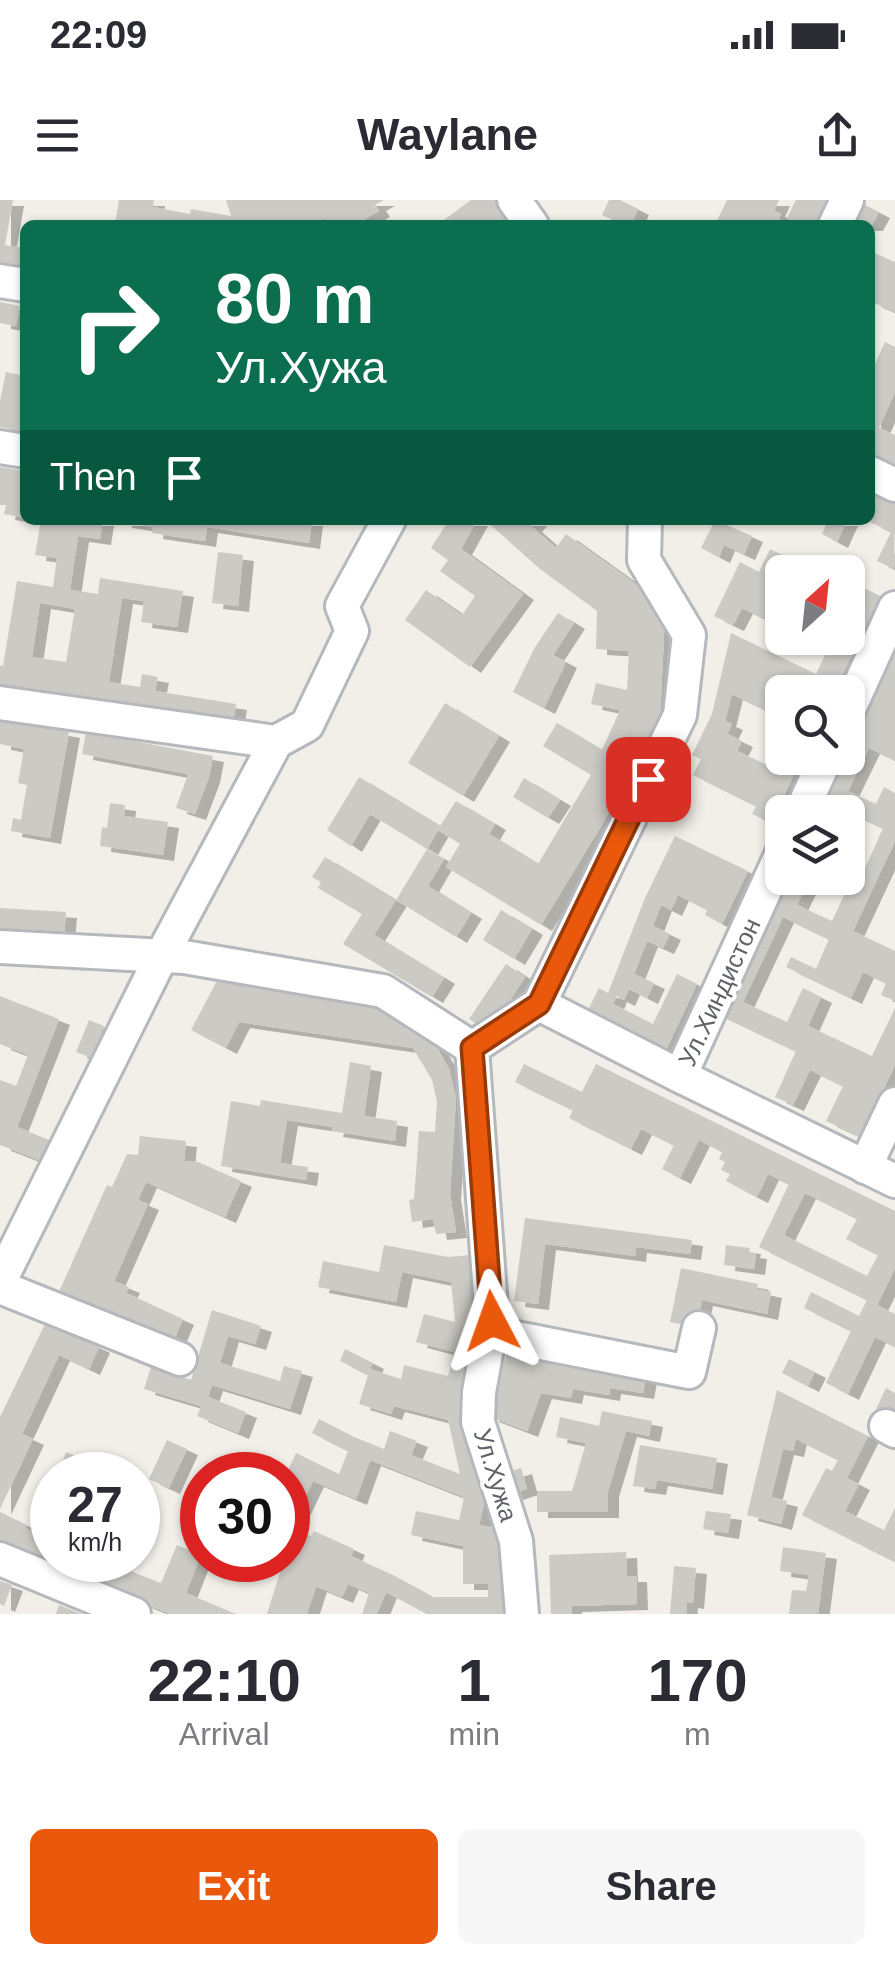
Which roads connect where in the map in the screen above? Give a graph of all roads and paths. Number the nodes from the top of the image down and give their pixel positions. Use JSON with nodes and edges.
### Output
{"nodes":[{"id":1,"x":385,"y":525,"type":"edge"},
{"id":2,"x":645,"y":525,"type":"edge"},
{"id":3,"x":895,"y":608,"type":"edge"},
{"id":4,"x":864,"y":675,"type":"edge"},
{"id":5,"x":0,"y":704,"type":"edge"},
{"id":6,"x":276,"y":742,"type":"junction"},
{"id":7,"x":765,"y":889,"type":"edge"},
{"id":8,"x":0,"y":947,"type":"edge"},
{"id":9,"x":162,"y":956,"type":"junction"},
{"id":10,"x":539,"y":1004,"type":"junction"},
{"id":11,"x":472,"y":1048,"type":"junction"},
{"id":12,"x":680,"y":1076,"type":"junction"},
{"id":13,"x":895,"y":1104,"type":"edge"},
{"id":14,"x":865,"y":1166,"type":"junction"},
{"id":15,"x":895,"y":1181,"type":"edge"},
{"id":16,"x":0,"y":1284,"type":"edge"},
{"id":17,"x":699,"y":1328,"type":"dead end"},
{"id":18,"x":491,"y":1333,"type":"junction"},
{"id":19,"x":180,"y":1358,"type":"dead end"},
{"id":20,"x":0,"y":1559,"type":"edge"},
{"id":21,"x":134,"y":1614,"type":"edge"},
{"id":22,"x":522,"y":1614,"type":"edge"}],
"edges":[{"from":1,"to":6,"type":"street"},
{"from":2,"to":10,"type":"street"},
{"from":3,"to":4,"type":"street"},
{"from":5,"to":6,"type":"street"},
{"from":6,"to":9,"type":"street"},
{"from":7,"to":12,"type":"street","name":"Ул.Хиндистон"},
{"from":8,"to":9,"type":"street"},
{"from":9,"to":11,"type":"street"},
{"from":9,"to":16,"type":"street"},
{"from":10,"to":11,"type":"street"},
{"from":10,"to":12,"type":"street"},
{"from":11,"to":18,"type":"street","name":"Ул.Хужа"},
{"from":12,"to":14,"type":"street"},
{"from":13,"to":14,"type":"street"},
{"from":14,"to":15,"type":"street"},
{"from":16,"to":19,"type":"street"},
{"from":17,"to":18,"type":"street"},
{"from":18,"to":22,"type":"street","name":"Ул.Хужа"},
{"from":20,"to":21,"type":"street"}]}
